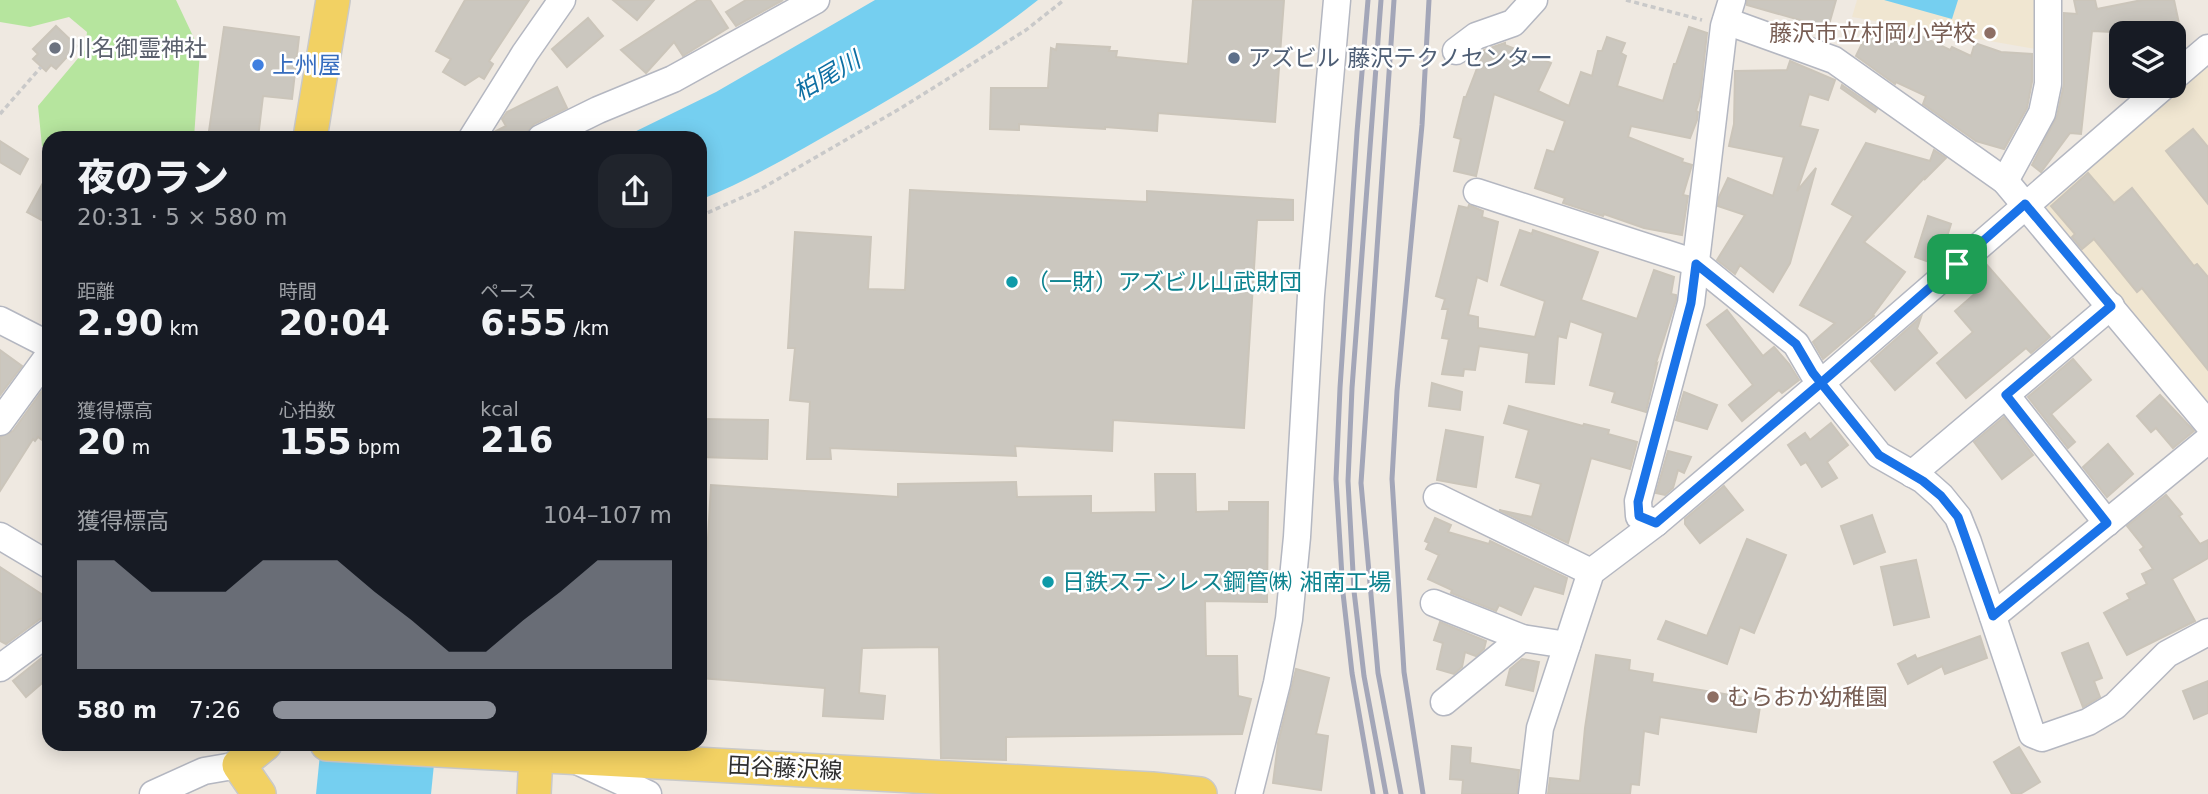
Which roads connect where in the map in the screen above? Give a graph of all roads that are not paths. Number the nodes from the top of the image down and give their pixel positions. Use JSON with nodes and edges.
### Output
{"nodes":[{"id":1,"x":333,"y":0,"type":"edge"},
{"id":2,"x":562,"y":0,"type":"edge"},
{"id":3,"x":816,"y":0,"type":"edge"},
{"id":4,"x":1337,"y":0,"type":"edge"},
{"id":5,"x":1534,"y":0,"type":"edge"},
{"id":6,"x":2048,"y":0,"type":"edge"},
{"id":7,"x":1727,"y":16,"type":"edge"},
{"id":8,"x":2208,"y":48,"type":"edge"},
{"id":9,"x":1456,"y":51,"type":"dead end"},
{"id":10,"x":2186,"y":67,"type":"edge"},
{"id":11,"x":2150,"y":98,"type":"edge"},
{"id":12,"x":311,"y":131,"type":"edge"},
{"id":13,"x":476,"y":131,"type":"edge"},
{"id":14,"x":555,"y":131,"type":"edge"},
{"id":15,"x":2005,"y":181,"type":"junction"},
{"id":16,"x":1477,"y":192,"type":"dead end"},
{"id":17,"x":2025,"y":204,"type":"junction"},
{"id":18,"x":1696,"y":264,"type":"junction"},
{"id":19,"x":2111,"y":306,"type":"junction"},
{"id":20,"x":0,"y":320,"type":"edge"},
{"id":21,"x":42,"y":341,"type":"edge"},
{"id":22,"x":42,"y":365,"type":"edge"},
{"id":23,"x":1821,"y":383,"type":"junction"},
{"id":24,"x":2006,"y":395,"type":"junction"},
{"id":25,"x":0,"y":422,"type":"edge"},
{"id":26,"x":2208,"y":424,"type":"edge"},
{"id":27,"x":2208,"y":440,"type":"edge"},
{"id":28,"x":1912,"y":474,"type":"junction"},
{"id":29,"x":1437,"y":497,"type":"dead end"},
{"id":30,"x":1656,"y":523,"type":"junction"},
{"id":31,"x":2107,"y":523,"type":"junction"},
{"id":32,"x":0,"y":536,"type":"edge"},
{"id":33,"x":42,"y":561,"type":"edge"},
{"id":34,"x":1591,"y":572,"type":"junction"},
{"id":35,"x":1434,"y":603,"type":"dead end"},
{"id":36,"x":1993,"y":616,"type":"junction"},
{"id":37,"x":2208,"y":632,"type":"edge"},
{"id":38,"x":42,"y":637,"type":"edge"},
{"id":39,"x":1522,"y":638,"type":"junction"},
{"id":40,"x":1567,"y":645,"type":"junction"},
{"id":41,"x":0,"y":668,"type":"edge"},
{"id":42,"x":1444,"y":702,"type":"dead end"},
{"id":43,"x":257,"y":751,"type":"edge"},
{"id":44,"x":484,"y":751,"type":"edge"},
{"id":45,"x":551,"y":755,"type":"junction"},
{"id":46,"x":239,"y":768,"type":"edge"},
{"id":47,"x":152,"y":794,"type":"edge"},
{"id":48,"x":258,"y":794,"type":"edge"},
{"id":49,"x":534,"y":794,"type":"edge"},
{"id":50,"x":648,"y":794,"type":"edge"},
{"id":51,"x":1200,"y":794,"type":"edge"},
{"id":52,"x":1249,"y":794,"type":"edge"},
{"id":53,"x":1532,"y":794,"type":"edge"}],
"edges":[{"from":1,"to":12,"type":"main road"},
{"from":2,"to":13,"type":"street"},
{"from":3,"to":14,"type":"street"},
{"from":4,"to":52,"type":"street"},
{"from":5,"to":9,"type":"street"},
{"from":6,"to":15,"type":"street"},
{"from":7,"to":15,"type":"street"},
{"from":7,"to":18,"type":"street"},
{"from":8,"to":10,"type":"street"},
{"from":11,"to":17,"type":"street"},
{"from":15,"to":17,"type":"street"},
{"from":16,"to":18,"type":"street"},
{"from":17,"to":19,"type":"street"},
{"from":17,"to":23,"type":"street"},
{"from":18,"to":23,"type":"street"},
{"from":18,"to":30,"type":"street"},
{"from":19,"to":24,"type":"street"},
{"from":19,"to":26,"type":"street"},
{"from":20,"to":21,"type":"street"},
{"from":22,"to":25,"type":"street"},
{"from":23,"to":28,"type":"street"},
{"from":23,"to":30,"type":"street"},
{"from":24,"to":28,"type":"street"},
{"from":24,"to":31,"type":"street"},
{"from":27,"to":31,"type":"street"},
{"from":28,"to":36,"type":"street"},
{"from":29,"to":34,"type":"street"},
{"from":30,"to":34,"type":"street"},
{"from":31,"to":36,"type":"street"},
{"from":32,"to":33,"type":"street"},
{"from":34,"to":40,"type":"street"},
{"from":35,"to":39,"type":"street"},
{"from":36,"to":37,"type":"street"},
{"from":38,"to":41,"type":"street"},
{"from":39,"to":40,"type":"street"},
{"from":39,"to":42,"type":"street"},
{"from":40,"to":53,"type":"street"},
{"from":43,"to":46,"type":"main road"},
{"from":44,"to":45,"type":"main road","name":"田谷藤沢線"},
{"from":45,"to":49,"type":"main road"},
{"from":45,"to":50,"type":"street"},
{"from":45,"to":51,"type":"main road","name":"田谷藤沢線"},
{"from":46,"to":47,"type":"street"},
{"from":46,"to":48,"type":"main road"}]}
